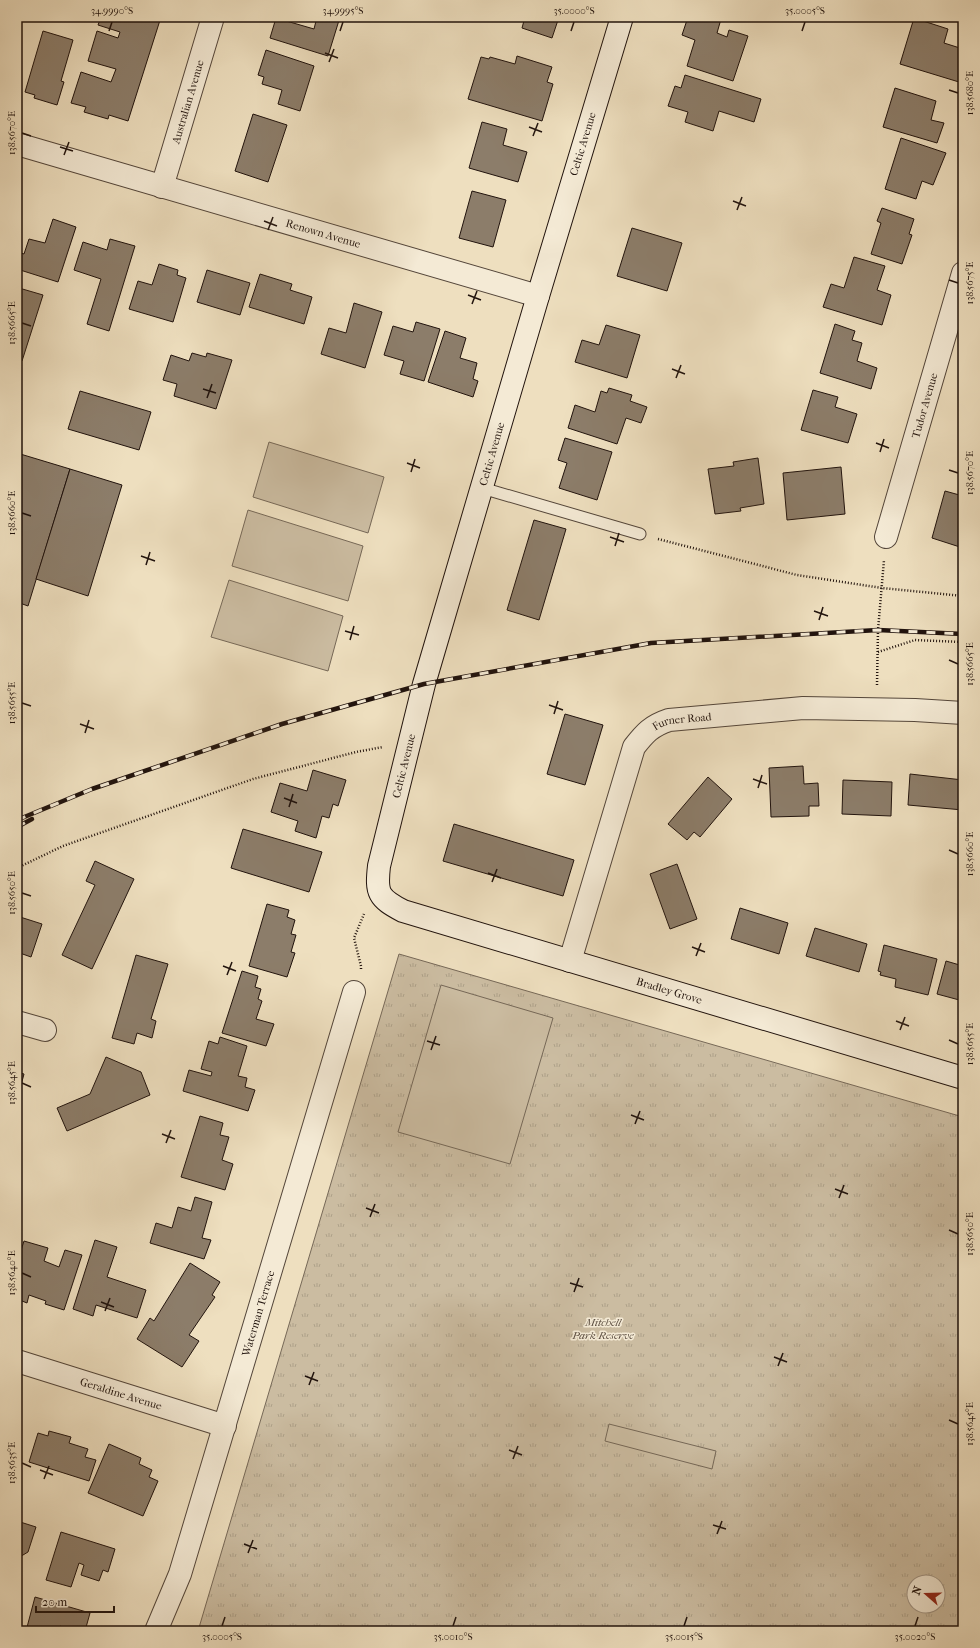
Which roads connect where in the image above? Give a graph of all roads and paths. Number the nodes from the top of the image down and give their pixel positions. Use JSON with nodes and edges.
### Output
{"nodes":[{"id":1,"x":213,"y":17,"type":"edge"},
{"id":2,"x":622,"y":17,"type":"edge"},
{"id":3,"x":17,"y":144,"type":"edge"},
{"id":4,"x":162,"y":187,"type":"junction"},
{"id":5,"x":963,"y":273,"type":"edge"},
{"id":6,"x":538,"y":296,"type":"junction"},
{"id":7,"x":482,"y":488,"type":"junction"},
{"id":8,"x":640,"y":534,"type":"joint"},
{"id":9,"x":886,"y":537,"type":"joint"},
{"id":10,"x":882,"y":588,"type":"junction"},
{"id":11,"x":963,"y":596,"type":"edge"},
{"id":12,"x":963,"y":642,"type":"edge"},
{"id":13,"x":878,"y":652,"type":"junction"},
{"id":14,"x":877,"y":709,"type":"junction"},
{"id":15,"x":963,"y":713,"type":"edge"},
{"id":16,"x":410,"y":743,"type":"junction"},
{"id":17,"x":17,"y":868,"type":"edge"},
{"id":18,"x":380,"y":895,"type":"junction"},
{"id":19,"x":570,"y":961,"type":"junction"},
{"id":20,"x":354,"y":992,"type":"joint"},
{"id":21,"x":17,"y":1022,"type":"edge"},
{"id":22,"x":45,"y":1030,"type":"dead end"},
{"id":23,"x":963,"y":1078,"type":"edge"},
{"id":24,"x":17,"y":1361,"type":"edge"},
{"id":25,"x":225,"y":1426,"type":"junction"},
{"id":26,"x":156,"y":1631,"type":"edge"}],
"edges":[{"from":1,"to":4,"type":"street","name":"Australian Avenue"},
{"from":2,"to":6,"type":"street","name":"Celtic Avenue"},
{"from":3,"to":4,"type":"street","name":"Renown Avenue"},
{"from":4,"to":6,"type":"street","name":"Renown Avenue"},
{"from":5,"to":9,"type":"street","name":"Tudor Avenue"},
{"from":6,"to":7,"type":"street","name":"Celtic Avenue"},
{"from":7,"to":8,"type":"lane"},
{"from":7,"to":16,"type":"street","name":"Celtic Avenue"},
{"from":8,"to":10,"type":"path"},
{"from":9,"to":10,"type":"path"},
{"from":10,"to":11,"type":"path"},
{"from":10,"to":13,"type":"path"},
{"from":12,"to":13,"type":"path"},
{"from":13,"to":14,"type":"path"},
{"from":14,"to":15,"type":"street","name":"Furner Road"},
{"from":14,"to":19,"type":"street","name":"Furner Road"},
{"from":16,"to":17,"type":"path"},
{"from":16,"to":18,"type":"street","name":"Celtic Avenue"},
{"from":18,"to":19,"type":"street","name":"Bradley Grove"},
{"from":18,"to":20,"type":"path"},
{"from":19,"to":23,"type":"street","name":"Bradley Grove"},
{"from":20,"to":25,"type":"street","name":"Waterman Terrace"},
{"from":21,"to":22,"type":"street"},
{"from":24,"to":25,"type":"street","name":"Geraldine Avenue"},
{"from":25,"to":26,"type":"street","name":"Waterman Terrace"}]}
